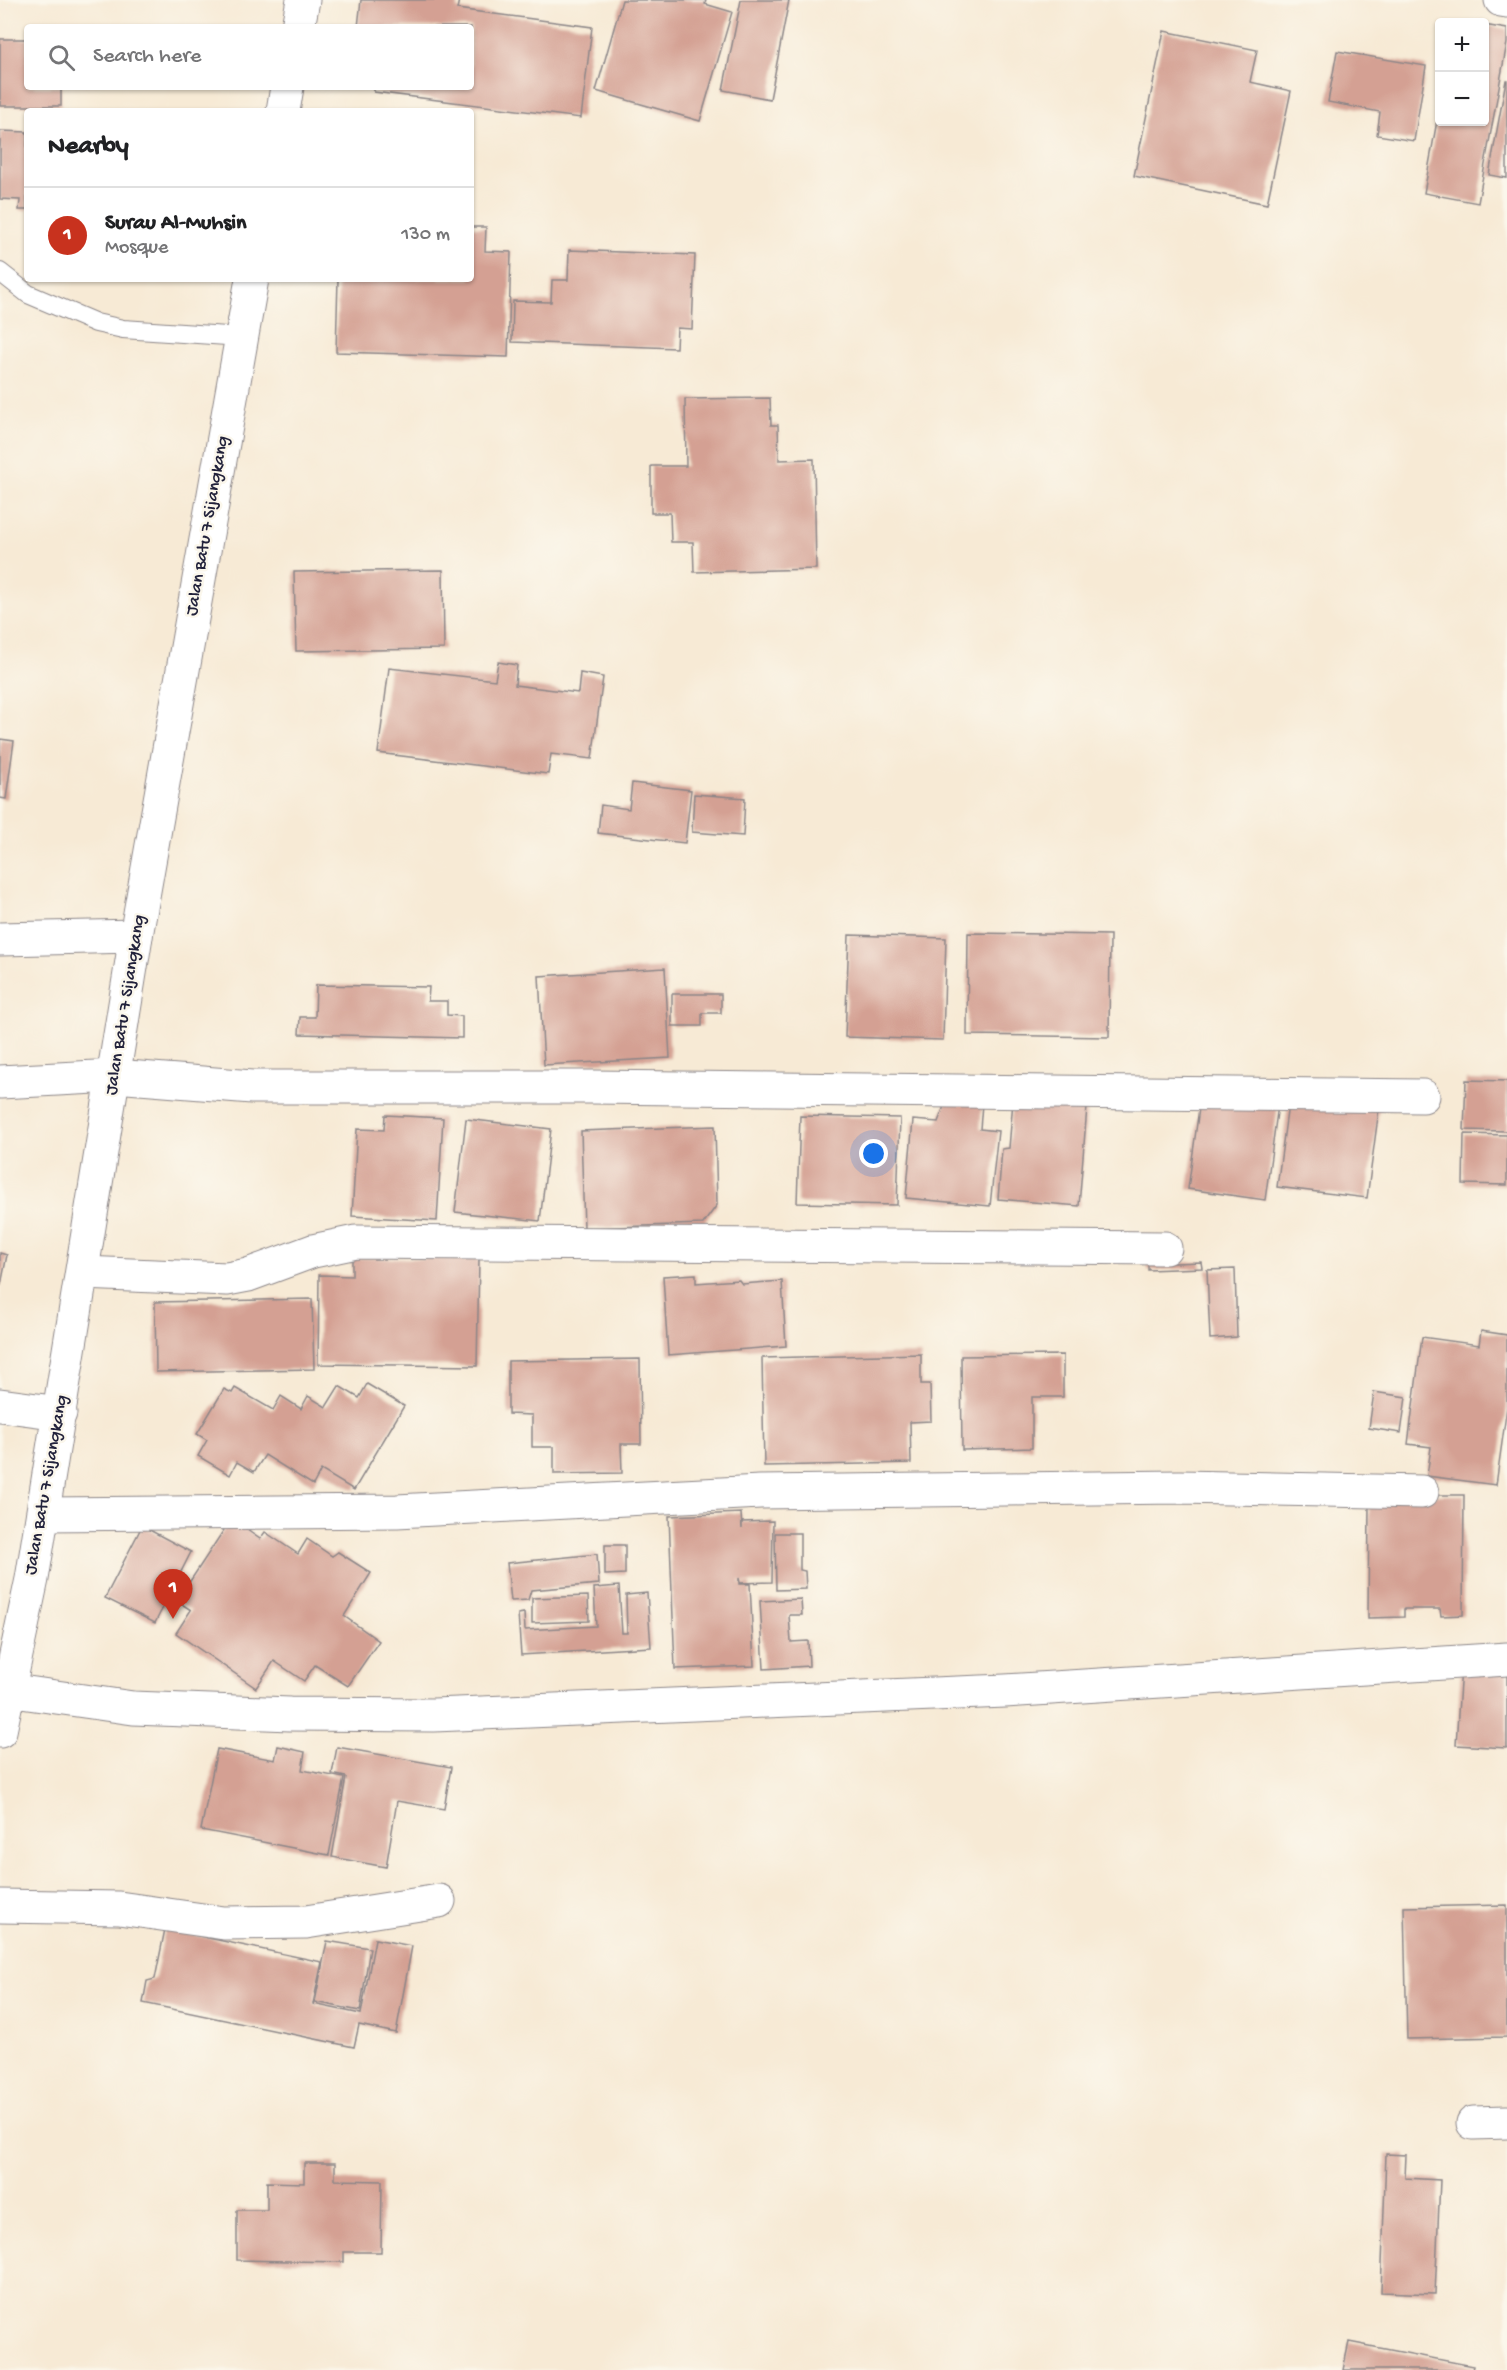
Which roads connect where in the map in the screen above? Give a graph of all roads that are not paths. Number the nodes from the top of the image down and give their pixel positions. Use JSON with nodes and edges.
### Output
{"nodes":[{"id":1,"x":303,"y":0,"type":"edge"},
{"id":2,"x":1501,"y":0,"type":"edge"},
{"id":3,"x":1507,"y":1,"type":"edge"},
{"id":4,"x":299,"y":24,"type":"edge"},
{"id":5,"x":286,"y":90,"type":"edge"},
{"id":6,"x":284,"y":108,"type":"edge"},
{"id":7,"x":0,"y":273,"type":"edge"},
{"id":8,"x":251,"y":282,"type":"edge"},
{"id":9,"x":242,"y":337,"type":"junction"},
{"id":10,"x":136,"y":936,"type":"junction"},
{"id":11,"x":0,"y":939,"type":"edge"},
{"id":12,"x":114,"y":1076,"type":"junction"},
{"id":13,"x":0,"y":1082,"type":"edge"},
{"id":14,"x":1423,"y":1096,"type":"dead end"},
{"id":15,"x":1166,"y":1248,"type":"dead end"},
{"id":16,"x":83,"y":1274,"type":"junction"},
{"id":17,"x":0,"y":1406,"type":"edge"},
{"id":18,"x":60,"y":1413,"type":"junction"},
{"id":19,"x":1422,"y":1491,"type":"dead end"},
{"id":20,"x":43,"y":1514,"type":"junction"},
{"id":21,"x":1507,"y":1659,"type":"edge"},
{"id":22,"x":3,"y":1690,"type":"edge"},
{"id":23,"x":0,"y":1731,"type":"edge"},
{"id":24,"x":439,"y":1901,"type":"dead end"},
{"id":25,"x":0,"y":1906,"type":"edge"},
{"id":26,"x":1473,"y":2122,"type":"dead end"},
{"id":27,"x":1507,"y":2122,"type":"edge"}],
"edges":[{"from":1,"to":4,"type":"street"},
{"from":2,"to":3,"type":"street"},
{"from":5,"to":6,"type":"street"},
{"from":7,"to":9,"type":"lane"},
{"from":8,"to":9,"type":"street","name":"Jalan Batu 7 Sijangkang"},
{"from":9,"to":10,"type":"street","name":"Jalan Batu 7 Sijangkang"},
{"from":10,"to":11,"type":"street"},
{"from":10,"to":12,"type":"street","name":"Jalan Batu 7 Sijangkang"},
{"from":12,"to":13,"type":"street"},
{"from":12,"to":14,"type":"street"},
{"from":12,"to":16,"type":"street","name":"Jalan Batu 7 Sijangkang"},
{"from":15,"to":16,"type":"street"},
{"from":16,"to":18,"type":"street","name":"Jalan Batu 7 Sijangkang"},
{"from":17,"to":18,"type":"street"},
{"from":18,"to":20,"type":"street","name":"Jalan Batu 7 Sijangkang"},
{"from":19,"to":20,"type":"street"},
{"from":20,"to":22,"type":"street","name":"Jalan Batu 7 Sijangkang"},
{"from":21,"to":22,"type":"street"},
{"from":22,"to":23,"type":"street","name":"Jalan Batu 7 Sijangkang"},
{"from":24,"to":25,"type":"street"},
{"from":26,"to":27,"type":"street"}]}
